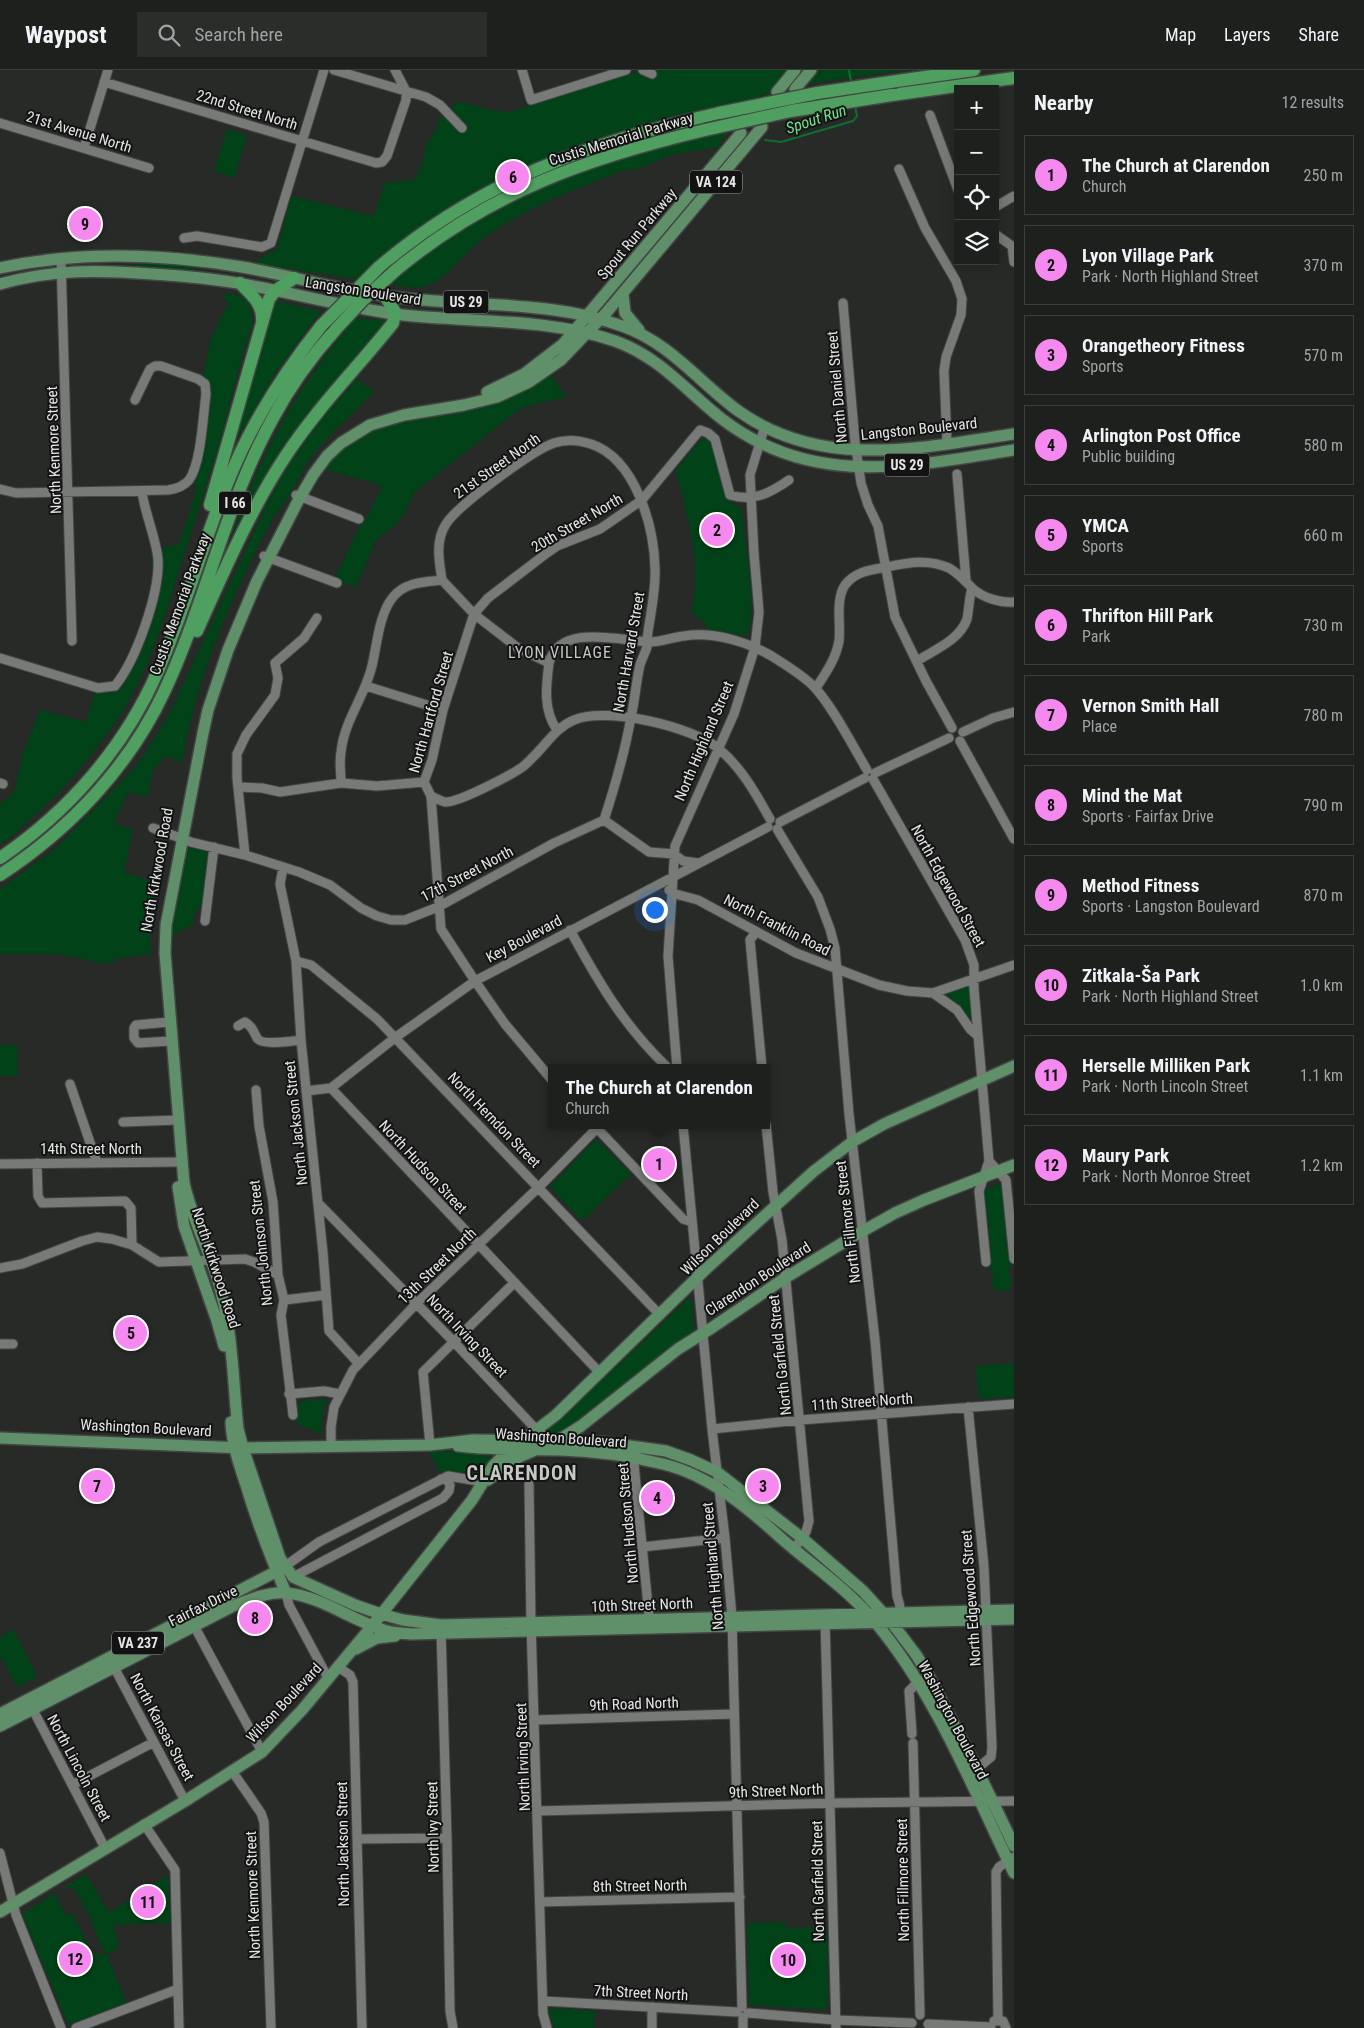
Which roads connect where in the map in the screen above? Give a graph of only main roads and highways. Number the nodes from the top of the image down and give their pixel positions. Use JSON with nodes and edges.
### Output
{"nodes":[{"id":1,"x":795,"y":70,"type":"edge"},
{"id":2,"x":811,"y":70,"type":"edge"},
{"id":3,"x":974,"y":70,"type":"edge"},
{"id":4,"x":1014,"y":78,"type":"edge"},
{"id":5,"x":795,"y":89,"type":"dead end"},
{"id":6,"x":777,"y":92,"type":"dead end"},
{"id":7,"x":762,"y":127,"type":"dead end"},
{"id":8,"x":741,"y":133,"type":"dead end"},
{"id":9,"x":62,"y":265,"type":"junction"},
{"id":10,"x":227,"y":265,"type":"junction"},
{"id":11,"x":0,"y":268,"type":"edge"},
{"id":12,"x":294,"y":278,"type":"junction"},
{"id":13,"x":219,"y":280,"type":"junction"},
{"id":14,"x":240,"y":283,"type":"junction"},
{"id":15,"x":0,"y":284,"type":"edge"},
{"id":16,"x":275,"y":291,"type":"junction"},
{"id":17,"x":623,"y":294,"type":"junction"},
{"id":18,"x":385,"y":296,"type":"junction"},
{"id":19,"x":395,"y":314,"type":"junction"},
{"id":20,"x":587,"y":316,"type":"junction"},
{"id":21,"x":600,"y":320,"type":"junction"},
{"id":22,"x":260,"y":329,"type":"junction"},
{"id":23,"x":575,"y":330,"type":"junction"},
{"id":24,"x":588,"y":333,"type":"junction"},
{"id":25,"x":646,"y":336,"type":"junction"},
{"id":26,"x":1014,"y":434,"type":"edge"},
{"id":27,"x":1014,"y":450,"type":"edge"},
{"id":28,"x":298,"y":496,"type":"junction"},
{"id":29,"x":184,"y":602,"type":"junction"},
{"id":30,"x":164,"y":692,"type":"junction"},
{"id":31,"x":0,"y":858,"type":"edge"},
{"id":32,"x":0,"y":875,"type":"edge"},
{"id":33,"x":1014,"y":1066,"type":"edge"},
{"id":34,"x":179,"y":1162,"type":"junction"},
{"id":35,"x":1014,"y":1165,"type":"edge"},
{"id":36,"x":0,"y":1438,"type":"edge"},
{"id":37,"x":525,"y":1440,"type":"junction"},
{"id":38,"x":557,"y":1441,"type":"junction"},
{"id":39,"x":436,"y":1445,"type":"junction"},
{"id":40,"x":238,"y":1448,"type":"junction"},
{"id":41,"x":513,"y":1449,"type":"junction"},
{"id":42,"x":536,"y":1449,"type":"junction"},
{"id":43,"x":636,"y":1452,"type":"junction"},
{"id":44,"x":484,"y":1482,"type":"junction"},
{"id":45,"x":280,"y":1569,"type":"junction"},
{"id":46,"x":293,"y":1578,"type":"junction"},
{"id":47,"x":286,"y":1593,"type":"junction"},
{"id":48,"x":1014,"y":1610,"type":"edge"},
{"id":49,"x":381,"y":1614,"type":"junction"},
{"id":50,"x":987,"y":1615,"type":"junction"},
{"id":51,"x":889,"y":1618,"type":"junction"},
{"id":52,"x":872,"y":1619,"type":"junction"},
{"id":53,"x":1014,"y":1619,"type":"edge"},
{"id":54,"x":192,"y":1621,"type":"junction"},
{"id":55,"x":414,"y":1622,"type":"junction"},
{"id":56,"x":372,"y":1626,"type":"junction"},
{"id":57,"x":441,"y":1630,"type":"junction"},
{"id":58,"x":411,"y":1634,"type":"junction"},
{"id":59,"x":350,"y":1652,"type":"junction"},
{"id":60,"x":924,"y":1680,"type":"junction"},
{"id":61,"x":30,"y":1704,"type":"junction"},
{"id":62,"x":0,"y":1714,"type":"edge"},
{"id":63,"x":0,"y":1726,"type":"edge"},
{"id":64,"x":1014,"y":1846,"type":"edge"},
{"id":65,"x":1011,"y":1859,"type":"edge"},
{"id":66,"x":1014,"y":1873,"type":"edge"},
{"id":67,"x":0,"y":1912,"type":"edge"}],
"edges":[{"from":1,"to":6,"type":"main road"},
{"from":2,"to":5,"type":"main road"},
{"from":3,"to":29,"type":"highway","name":"Custis Memorial Parkway","number":"I 66","bridge":true},
{"from":4,"to":30,"type":"highway","name":"Custis Memorial Parkway","number":"I 66","bridge":true},
{"from":7,"to":17,"type":"main road","name":"Spout Run Parkway","number":"VA 124"},
{"from":8,"to":20,"type":"main road","name":"Spout Run Parkway","number":"VA 124"},
{"from":9,"to":10,"type":"main road","name":"Langston Boulevard","number":"US 29"},
{"from":9,"to":11,"type":"main road","name":"Langston Boulevard","number":"US 29"},
{"from":9,"to":13,"type":"main road","name":"Langston Boulevard","number":"US 29"},
{"from":9,"to":15,"type":"main road","name":"Langston Boulevard","number":"US 29"},
{"from":10,"to":12,"type":"main road","name":"Langston Boulevard","number":"US 29"},
{"from":10,"to":13,"type":"main road"},
{"from":12,"to":16,"type":"highway"},
{"from":12,"to":18,"type":"main road","name":"Langston Boulevard","number":"US 29"},
{"from":13,"to":14,"type":"main road","name":"Langston Boulevard","number":"US 29"},
{"from":14,"to":16,"type":"main road","name":"Langston Boulevard","number":"US 29"},
{"from":14,"to":22,"type":"highway"},
{"from":16,"to":19,"type":"main road","name":"Langston Boulevard","number":"US 29"},
{"from":16,"to":22,"type":"highway"},
{"from":17,"to":21,"type":"main road","name":"Spout Run Parkway","number":"VA 124"},
{"from":17,"to":25,"type":"main road"},
{"from":18,"to":19,"type":"highway"},
{"from":18,"to":20,"type":"main road","name":"Langston Boulevard","number":"US 29"},
{"from":19,"to":23,"type":"main road","name":"Langston Boulevard","number":"US 29"},
{"from":19,"to":30,"type":"highway"},
{"from":20,"to":21,"type":"main road","name":"Langston Boulevard","number":"US 29"},
{"from":20,"to":23,"type":"main road","name":"Spout Run Parkway","number":"VA 124"},
{"from":21,"to":24,"type":"main road","name":"North Kirkwood Road","number":"VA 124"},
{"from":21,"to":25,"type":"main road","name":"Langston Boulevard","number":"US 29"},
{"from":22,"to":29,"type":"highway"},
{"from":23,"to":24,"type":"main road","name":"Langston Boulevard","number":"US 29"},
{"from":23,"to":28,"type":"main road","name":"North Kirkwood Road"},
{"from":24,"to":27,"type":"main road","name":"Langston Boulevard","number":"US 29"},
{"from":24,"to":28,"type":"main road","name":"North Kirkwood Road"},
{"from":25,"to":26,"type":"main road","name":"Langston Boulevard","number":"US 29"},
{"from":28,"to":34,"type":"main road","name":"North Kirkwood Road"},
{"from":29,"to":31,"type":"highway","name":"Custis Memorial Parkway","number":"I 66"},
{"from":30,"to":32,"type":"highway","name":"Custis Memorial Parkway","number":"I 66"},
{"from":33,"to":37,"type":"main road","name":"Wilson Boulevard"},
{"from":34,"to":40,"type":"main road","name":"North Kirkwood Road"},
{"from":34,"to":40,"type":"main road","name":"North Kirkwood Road"},
{"from":35,"to":38,"type":"main road","name":"Clarendon Boulevard"},
{"from":36,"to":40,"type":"main road","name":"Washington Boulevard"},
{"from":37,"to":38,"type":"main road","name":"Washington Boulevard"},
{"from":37,"to":39,"type":"main road","name":"Washington Boulevard"},
{"from":37,"to":41,"type":"main road","name":"Wilson Boulevard"},
{"from":38,"to":42,"type":"main road","name":"Clarendon Boulevard"},
{"from":38,"to":43,"type":"main road","name":"Washington Boulevard"},
{"from":39,"to":40,"type":"main road","name":"Washington Boulevard"},
{"from":39,"to":41,"type":"main road","name":"Washington Boulevard"},
{"from":40,"to":45,"type":"main road","name":"North Kirkwood Road"},
{"from":41,"to":42,"type":"main road","name":"Washington Boulevard"},
{"from":41,"to":44,"type":"main road","name":"Wilson Boulevard"},
{"from":42,"to":43,"type":"main road","name":"Washington Boulevard"},
{"from":42,"to":44,"type":"main road","name":"Wilson Boulevard"},
{"from":43,"to":51,"type":"main road","name":"Washington Boulevard"},
{"from":43,"to":52,"type":"main road","name":"Washington Boulevard"},
{"from":44,"to":49,"type":"main road","name":"Wilson Boulevard"},
{"from":45,"to":46,"type":"main road","name":"10th Street North","number":"VA 237"},
{"from":45,"to":47,"type":"main road","name":"North Kirkwood Road"},
{"from":45,"to":54,"type":"main road","name":"Fairfax Drive","number":"VA 237"},
{"from":46,"to":47,"type":"main road"},
{"from":46,"to":49,"type":"main road","name":"10th Street North","number":"VA 237"},
{"from":47,"to":54,"type":"main road","name":"Fairfax Drive","number":"VA 237"},
{"from":47,"to":56,"type":"main road","name":"10th Street North","number":"VA 237"},
{"from":48,"to":50,"type":"main road","name":"10th Street North","number":"VA 237"},
{"from":49,"to":55,"type":"main road","name":"10th Street North","number":"VA 237"},
{"from":49,"to":56,"type":"main road","name":"Wilson Boulevard"},
{"from":50,"to":51,"type":"main road","name":"10th Street North","number":"VA 237"},
{"from":50,"to":51,"type":"main road","name":"10th Street North","number":"VA 237"},
{"from":50,"to":53,"type":"main road","name":"10th Street North","number":"VA 237"},
{"from":51,"to":52,"type":"main road","name":"10th Street North","number":"VA 237"},
{"from":51,"to":60,"type":"main road","name":"Washington Boulevard"},
{"from":52,"to":57,"type":"main road","name":"10th Street North","number":"VA 237"},
{"from":52,"to":60,"type":"main road","name":"Washington Boulevard"},
{"from":54,"to":61,"type":"main road","name":"Fairfax Drive","number":"VA 237"},
{"from":54,"to":61,"type":"main road","name":"Fairfax Drive","number":"VA 237"},
{"from":55,"to":56,"type":"main road"},
{"from":55,"to":57,"type":"main road","name":"10th Street North","number":"VA 237"},
{"from":56,"to":58,"type":"main road","name":"10th Street North","number":"VA 237"},
{"from":56,"to":59,"type":"main road","name":"Wilson Boulevard"},
{"from":57,"to":58,"type":"main road","name":"10th Street North","number":"VA 237"},
{"from":58,"to":59,"type":"main road"},
{"from":59,"to":67,"type":"main road","name":"Wilson Boulevard"},
{"from":60,"to":64,"type":"main road","name":"Washington Boulevard"},
{"from":60,"to":65,"type":"main road","name":"Washington Boulevard"},
{"from":61,"to":62,"type":"main road","name":"Fairfax Drive","number":"VA 237"},
{"from":61,"to":63,"type":"main road","name":"Fairfax Drive","number":"VA 237"},
{"from":65,"to":66,"type":"main road","name":"Washington Boulevard"}]}
